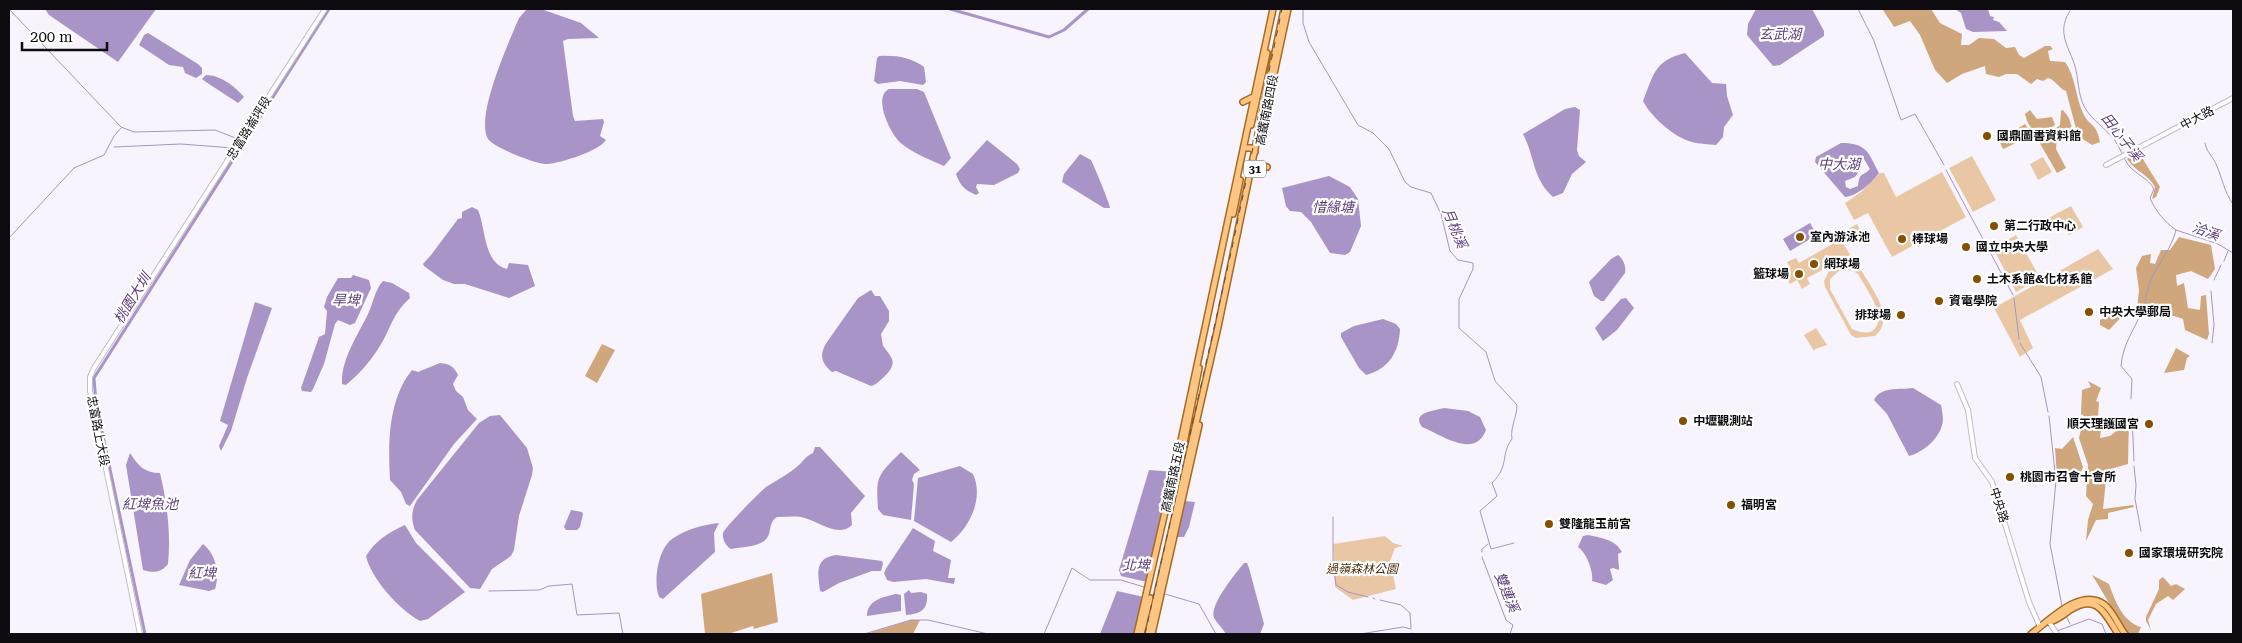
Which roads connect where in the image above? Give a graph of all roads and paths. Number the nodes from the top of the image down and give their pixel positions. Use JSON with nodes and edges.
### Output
{"nodes":[{"id":1,"x":325,"y":9,"type":"edge"},
{"id":2,"x":1275,"y":9,"type":"edge"},
{"id":3,"x":1285,"y":9,"type":"edge"},
{"id":4,"x":1253,"y":97,"type":"junction"},
{"id":5,"x":2233,"y":97,"type":"edge"},
{"id":6,"x":1243,"y":102,"type":"dead end"},
{"id":7,"x":1254,"y":111,"type":"junction"},
{"id":8,"x":1263,"y":115,"type":"junction"},
{"id":9,"x":2160,"y":136,"type":"junction"},
{"id":10,"x":1246,"y":148,"type":"junction"},
{"id":11,"x":1255,"y":152,"type":"junction"},
{"id":12,"x":2106,"y":165,"type":"dead end"},
{"id":13,"x":1255,"y":167,"type":"junction"},
{"id":14,"x":1267,"y":167,"type":"dead end"},
{"id":15,"x":1235,"y":207,"type":"junction"},
{"id":16,"x":1228,"y":223,"type":"junction"},
{"id":17,"x":1242,"y":225,"type":"junction"},
{"id":18,"x":1236,"y":239,"type":"junction"},
{"id":19,"x":172,"y":247,"type":"joint"},
{"id":20,"x":1208,"y":319,"type":"junction"},
{"id":21,"x":1219,"y":328,"type":"junction"},
{"id":22,"x":1202,"y":354,"type":"junction"},
{"id":23,"x":1196,"y":370,"type":"junction"},
{"id":24,"x":1957,"y":384,"type":"dead end"},
{"id":25,"x":1180,"y":496,"type":"junction"},
{"id":26,"x":1180,"y":510,"type":"junction"},
{"id":27,"x":2049,"y":622,"type":"junction"},
{"id":28,"x":2040,"y":627,"type":"junction"},
{"id":29,"x":140,"y":634,"type":"edge"},
{"id":30,"x":1140,"y":634,"type":"edge"},
{"id":31,"x":1148,"y":634,"type":"edge"},
{"id":32,"x":1152,"y":634,"type":"edge"},
{"id":33,"x":2031,"y":634,"type":"edge"},
{"id":34,"x":2057,"y":634,"type":"edge"},
{"id":35,"x":2118,"y":634,"type":"edge"},
{"id":36,"x":2125,"y":634,"type":"edge"}],
"edges":[{"from":1,"to":19,"type":"street","name":"忠富路崙坪段"},
{"from":2,"to":4,"type":"main road","name":"高鐵南路四段","number":"31"},
{"from":2,"to":7,"type":"main road","name":"高鐵南路四段","number":"31"},
{"from":3,"to":8,"type":"main road","name":"高鐵南路四段","number":"31"},
{"from":3,"to":13,"type":"main road","name":"高鐵南路四段","number":"31"},
{"from":4,"to":6,"type":"main road"},
{"from":4,"to":16,"type":"main road","name":"高鐵南路四段","number":"31"},
{"from":5,"to":9,"type":"street","name":"中大路"},
{"from":5,"to":9,"type":"street","name":"中大路"},
{"from":7,"to":8,"type":"main road"},
{"from":7,"to":10,"type":"main road","name":"高鐵南路四段","number":"31"},
{"from":8,"to":11,"type":"main road","name":"高鐵南路四段","number":"31"},
{"from":9,"to":12,"type":"street","name":"中大路"},
{"from":10,"to":11,"type":"main road"},
{"from":10,"to":15,"type":"main road","name":"高鐵南路四段","number":"31"},
{"from":11,"to":18,"type":"main road","name":"高鐵南路四段","number":"31"},
{"from":13,"to":14,"type":"main road"},
{"from":13,"to":17,"type":"main road","name":"高鐵南路四段","number":"31"},
{"from":15,"to":16,"type":"main road"},
{"from":15,"to":20,"type":"main road","name":"高鐵南路四段","number":"31"},
{"from":16,"to":20,"type":"main road","name":"高鐵南路四段","number":"31"},
{"from":17,"to":18,"type":"main road"},
{"from":17,"to":21,"type":"main road","name":"高鐵南路四段","number":"31"},
{"from":18,"to":21,"type":"main road","name":"高鐵南路四段","number":"31"},
{"from":19,"to":29,"type":"street","name":"忠富路上大段"},
{"from":20,"to":22,"type":"main road","name":"高鐵南路五段","number":"31"},
{"from":20,"to":23,"type":"main road","name":"高鐵南路五段","number":"31"},
{"from":21,"to":25,"type":"main road","name":"高鐵南路五段","number":"31"},
{"from":21,"to":26,"type":"main road","name":"高鐵南路五段","number":"31"},
{"from":22,"to":23,"type":"main road"},
{"from":22,"to":30,"type":"main road","name":"高鐵南路五段","number":"31"},
{"from":23,"to":30,"type":"main road","name":"高鐵南路五段","number":"31"},
{"from":24,"to":28,"type":"street","name":"中央路"},
{"from":25,"to":26,"type":"main road"},
{"from":25,"to":31,"type":"main road","name":"高鐵南路五段","number":"31"},
{"from":26,"to":32,"type":"main road","name":"高鐵南路五段","number":"31"},
{"from":27,"to":28,"type":"main road"},
{"from":27,"to":34,"type":"street"},
{"from":27,"to":35,"type":"main road"},
{"from":27,"to":36,"type":"main road"},
{"from":28,"to":33,"type":"main road"}]}
